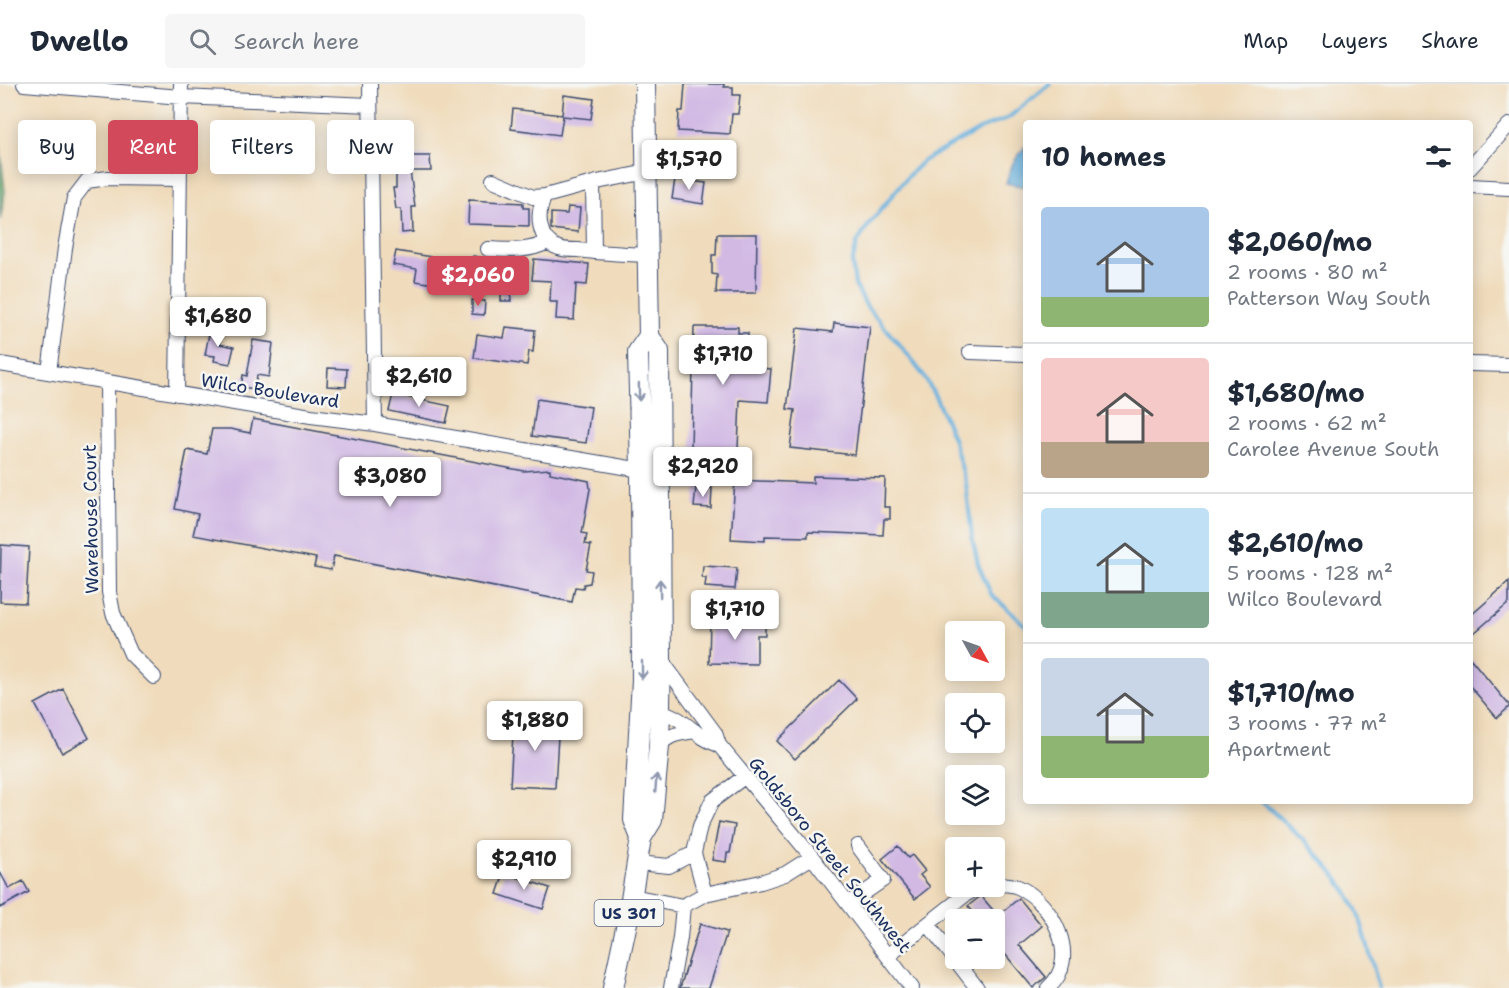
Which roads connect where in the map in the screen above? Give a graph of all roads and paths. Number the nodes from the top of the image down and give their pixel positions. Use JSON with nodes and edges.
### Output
{"nodes":[{"id":1,"x":24,"y":84,"type":"edge"},
{"id":2,"x":370,"y":84,"type":"edge"},
{"id":3,"x":645,"y":84,"type":"edge"},
{"id":4,"x":181,"y":90,"type":"edge"},
{"id":5,"x":370,"y":105,"type":"junction"},
{"id":6,"x":1509,"y":125,"type":"edge"},
{"id":7,"x":1473,"y":165,"type":"edge"},
{"id":8,"x":647,"y":172,"type":"junction"},
{"id":9,"x":180,"y":179,"type":"junction"},
{"id":10,"x":493,"y":180,"type":"dead end"},
{"id":11,"x":593,"y":183,"type":"junction"},
{"id":12,"x":1473,"y":186,"type":"edge"},
{"id":13,"x":1509,"y":188,"type":"edge"},
{"id":14,"x":545,"y":196,"type":"junction"},
{"id":15,"x":548,"y":242,"type":"junction"},
{"id":16,"x":488,"y":249,"type":"dead end"},
{"id":17,"x":594,"y":252,"type":"junction"},
{"id":18,"x":648,"y":255,"type":"junction"},
{"id":19,"x":649,"y":336,"type":"junction"},
{"id":20,"x":970,"y":352,"type":"dead end"},
{"id":21,"x":1023,"y":354,"type":"edge"},
{"id":22,"x":0,"y":364,"type":"edge"},
{"id":23,"x":1473,"y":364,"type":"edge"},
{"id":24,"x":1509,"y":365,"type":"edge"},
{"id":25,"x":49,"y":372,"type":"junction"},
{"id":26,"x":107,"y":382,"type":"junction"},
{"id":27,"x":177,"y":394,"type":"junction"},
{"id":28,"x":375,"y":424,"type":"junction"},
{"id":29,"x":641,"y":470,"type":"junction"},
{"id":30,"x":661,"y":660,"type":"junction"},
{"id":31,"x":154,"y":677,"type":"dead end"},
{"id":32,"x":650,"y":711,"type":"junction"},
{"id":33,"x":695,"y":731,"type":"junction"},
{"id":34,"x":719,"y":745,"type":"junction"},
{"id":35,"x":659,"y":746,"type":"junction"},
{"id":36,"x":744,"y":777,"type":"junction"},
{"id":37,"x":641,"y":838,"type":"junction"},
{"id":38,"x":858,"y":846,"type":"dead end"},
{"id":39,"x":694,"y":853,"type":"junction"},
{"id":40,"x":812,"y":857,"type":"junction"},
{"id":41,"x":637,"y":863,"type":"junction"},
{"id":42,"x":1005,"y":885,"type":"edge"},
{"id":43,"x":705,"y":894,"type":"junction"},
{"id":44,"x":632,"y":896,"type":"junction"},
{"id":45,"x":962,"y":897,"type":"edge"},
{"id":46,"x":848,"y":904,"type":"junction"},
{"id":47,"x":683,"y":906,"type":"junction"},
{"id":48,"x":928,"y":924,"type":"junction"},
{"id":49,"x":888,"y":956,"type":"junction"},
{"id":50,"x":613,"y":988,"type":"edge"},
{"id":51,"x":671,"y":988,"type":"edge"},
{"id":52,"x":912,"y":988,"type":"edge"},
{"id":53,"x":977,"y":988,"type":"edge"},
{"id":54,"x":1048,"y":988,"type":"edge"}],
"edges":[{"from":1,"to":4,"type":"street"},
{"from":2,"to":5,"type":"street"},
{"from":3,"to":8,"type":"highway","number":"US 301"},
{"from":4,"to":5,"type":"street"},
{"from":4,"to":9,"type":"street"},
{"from":5,"to":28,"type":"street"},
{"from":6,"to":7,"type":"street"},
{"from":8,"to":11,"type":"street"},
{"from":8,"to":18,"type":"highway","number":"US 301"},
{"from":9,"to":25,"type":"street"},
{"from":9,"to":27,"type":"street"},
{"from":10,"to":14,"type":"street"},
{"from":11,"to":14,"type":"street"},
{"from":11,"to":17,"type":"street"},
{"from":12,"to":13,"type":"street"},
{"from":14,"to":15,"type":"street"},
{"from":15,"to":16,"type":"street"},
{"from":15,"to":17,"type":"street"},
{"from":17,"to":18,"type":"street"},
{"from":18,"to":19,"type":"highway","number":"US 301"},
{"from":19,"to":29,"type":"highway","number":"US 301","one_way":true},
{"from":30,"to":19,"type":"highway","number":"US 301","one_way":true},
{"from":20,"to":21,"type":"street"},
{"from":22,"to":25,"type":"street","name":"Wilco Boulevard"},
{"from":23,"to":24,"type":"street"},
{"from":25,"to":26,"type":"street","name":"Wilco Boulevard"},
{"from":26,"to":27,"type":"street","name":"Wilco Boulevard"},
{"from":26,"to":31,"type":"street","name":"Warehouse Court"},
{"from":27,"to":28,"type":"street","name":"Wilco Boulevard"},
{"from":28,"to":29,"type":"street","name":"Wilco Boulevard"},
{"from":29,"to":32,"type":"highway","number":"US 301","one_way":true},
{"from":30,"to":32,"type":"highway","number":"US 301"},
{"from":30,"to":34,"type":"street","name":"Goldsboro Street Southwest"},
{"from":32,"to":33,"type":"street","name":"Goldsboro Street Southwest"},
{"from":32,"to":35,"type":"highway","number":"US 301"},
{"from":32,"to":37,"type":"highway","number":"US 301"},
{"from":33,"to":34,"type":"street","name":"Goldsboro Street Southwest"},
{"from":33,"to":35,"type":"street"},
{"from":34,"to":36,"type":"street","name":"Goldsboro Street Southwest"},
{"from":37,"to":35,"type":"highway","number":"US 301","one_way":true},
{"from":36,"to":39,"type":"street"},
{"from":36,"to":40,"type":"street","name":"Goldsboro Street Southwest"},
{"from":37,"to":41,"type":"highway","number":"US 301"},
{"from":38,"to":46,"type":"street"},
{"from":39,"to":41,"type":"street"},
{"from":39,"to":43,"type":"street"},
{"from":40,"to":43,"type":"street"},
{"from":40,"to":46,"type":"street","name":"Goldsboro Street Southwest"},
{"from":41,"to":44,"type":"highway","number":"US 301"},
{"from":42,"to":54,"type":"street"},
{"from":43,"to":47,"type":"street"},
{"from":44,"to":47,"type":"street"},
{"from":44,"to":50,"type":"highway","number":"US 301"},
{"from":45,"to":48,"type":"street"},
{"from":46,"to":49,"type":"street","name":"Goldsboro Street Southwest"},
{"from":47,"to":51,"type":"street"},
{"from":48,"to":49,"type":"street"},
{"from":48,"to":53,"type":"street"},
{"from":49,"to":52,"type":"street","name":"Goldsboro Street Southwest"}]}
